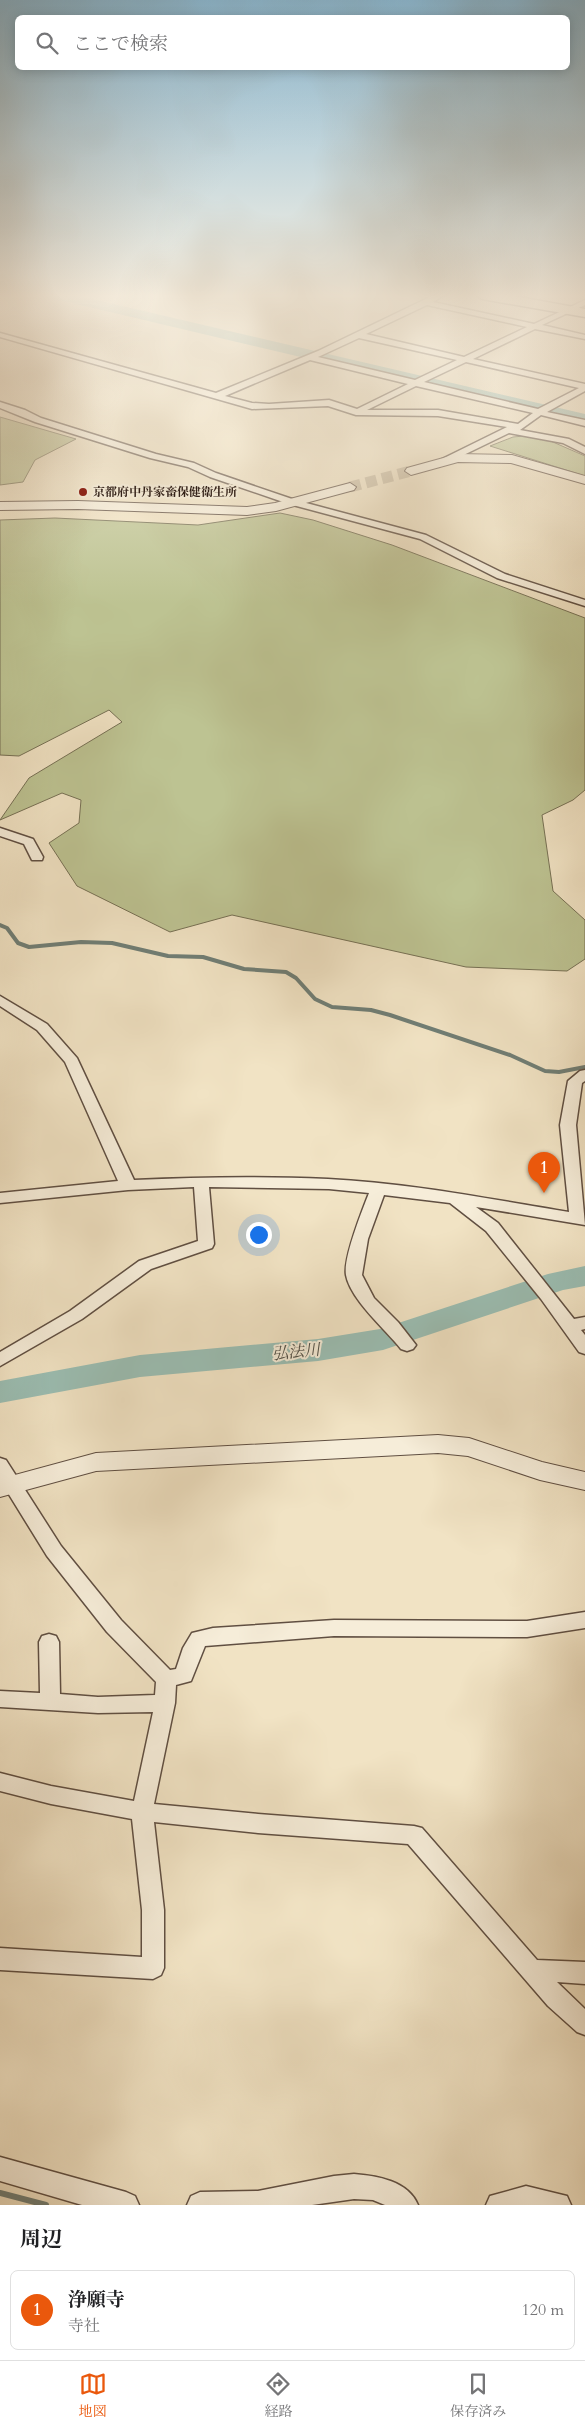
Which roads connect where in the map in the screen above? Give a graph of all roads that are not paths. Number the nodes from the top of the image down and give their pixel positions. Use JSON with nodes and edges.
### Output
{"nodes":[{"id":1,"x":219,"y":398,"type":"edge"},
{"id":2,"x":387,"y":398,"type":"edge"},
{"id":3,"x":479,"y":398,"type":"edge"},
{"id":4,"x":566,"y":398,"type":"edge"},
{"id":5,"x":0,"y":405,"type":"edge"},
{"id":6,"x":356,"y":412,"type":"junction"},
{"id":7,"x":540,"y":412,"type":"junction"},
{"id":8,"x":585,"y":423,"type":"edge"},
{"id":9,"x":520,"y":426,"type":"junction"},
{"id":10,"x":508,"y":430,"type":"junction"},
{"id":11,"x":585,"y":451,"type":"edge"},
{"id":12,"x":442,"y":462,"type":"junction"},
{"id":13,"x":411,"y":471,"type":"tunnel mouth"},
{"id":14,"x":585,"y":480,"type":"edge"},
{"id":15,"x":350,"y":487,"type":"tunnel mouth"},
{"id":16,"x":292,"y":502,"type":"junction"},
{"id":17,"x":0,"y":506,"type":"edge"},
{"id":18,"x":585,"y":602,"type":"edge"},
{"id":19,"x":0,"y":832,"type":"edge"},
{"id":20,"x":37,"y":857,"type":"dead end"},
{"id":21,"x":0,"y":1000,"type":"edge"},
{"id":22,"x":585,"y":1074,"type":"edge"},
{"id":23,"x":201,"y":1182,"type":"junction"},
{"id":24,"x":128,"y":1185,"type":"junction"},
{"id":25,"x":378,"y":1190,"type":"junction"},
{"id":26,"x":0,"y":1198,"type":"edge"},
{"id":27,"x":454,"y":1198,"type":"junction"},
{"id":28,"x":582,"y":1220,"type":"edge"},
{"id":29,"x":577,"y":1324,"type":"edge"},
{"id":30,"x":407,"y":1345,"type":"dead end"},
{"id":31,"x":585,"y":1348,"type":"edge"},
{"id":32,"x":0,"y":1360,"type":"edge"},
{"id":33,"x":4,"y":1479,"type":"edge"},
{"id":34,"x":585,"y":1482,"type":"edge"},
{"id":35,"x":585,"y":1620,"type":"edge"},
{"id":36,"x":49,"y":1642,"type":"dead end"},
{"id":37,"x":166,"y":1679,"type":"junction"},
{"id":38,"x":0,"y":1699,"type":"edge"},
{"id":39,"x":50,"y":1703,"type":"junction"},
{"id":40,"x":165,"y":1704,"type":"junction"},
{"id":41,"x":0,"y":1782,"type":"edge"},
{"id":42,"x":142,"y":1812,"type":"junction"},
{"id":43,"x":0,"y":1959,"type":"edge"},
{"id":44,"x":532,"y":1970,"type":"junction"},
{"id":45,"x":585,"y":1973,"type":"edge"},
{"id":46,"x":585,"y":2024,"type":"edge"},
{"id":47,"x":0,"y":2169,"type":"edge"},
{"id":48,"x":126,"y":2205,"type":"edge"},
{"id":49,"x":200,"y":2205,"type":"edge"},
{"id":50,"x":405,"y":2205,"type":"edge"},
{"id":51,"x":499,"y":2205,"type":"edge"},
{"id":52,"x":558,"y":2205,"type":"edge"}],
"edges":[{"from":1,"to":6,"type":"street"},
{"from":2,"to":6,"type":"street"},
{"from":3,"to":7,"type":"street"},
{"from":4,"to":7,"type":"street"},
{"from":5,"to":16,"type":"street"},
{"from":6,"to":9,"type":"street"},
{"from":7,"to":8,"type":"street"},
{"from":7,"to":9,"type":"street"},
{"from":9,"to":10,"type":"street"},
{"from":10,"to":11,"type":"street"},
{"from":10,"to":12,"type":"street"},
{"from":12,"to":13,"type":"street"},
{"from":12,"to":14,"type":"street"},
{"from":15,"to":16,"type":"street"},
{"from":16,"to":17,"type":"street"},
{"from":16,"to":18,"type":"street"},
{"from":19,"to":20,"type":"street"},
{"from":21,"to":24,"type":"street"},
{"from":22,"to":28,"type":"street"},
{"from":23,"to":24,"type":"street"},
{"from":23,"to":25,"type":"street"},
{"from":23,"to":32,"type":"street"},
{"from":24,"to":26,"type":"street"},
{"from":25,"to":27,"type":"street"},
{"from":25,"to":30,"type":"street"},
{"from":27,"to":28,"type":"street"},
{"from":27,"to":29,"type":"street"},
{"from":29,"to":31,"type":"street"},
{"from":33,"to":34,"type":"street"},
{"from":33,"to":37,"type":"street"},
{"from":35,"to":37,"type":"street"},
{"from":36,"to":39,"type":"street"},
{"from":37,"to":40,"type":"street"},
{"from":38,"to":39,"type":"street"},
{"from":39,"to":40,"type":"street"},
{"from":40,"to":42,"type":"street"},
{"from":41,"to":42,"type":"street"},
{"from":42,"to":43,"type":"street"},
{"from":42,"to":44,"type":"street"},
{"from":44,"to":45,"type":"street"},
{"from":44,"to":46,"type":"street"},
{"from":47,"to":48,"type":"street"},
{"from":49,"to":50,"type":"street"},
{"from":51,"to":52,"type":"street"}]}
